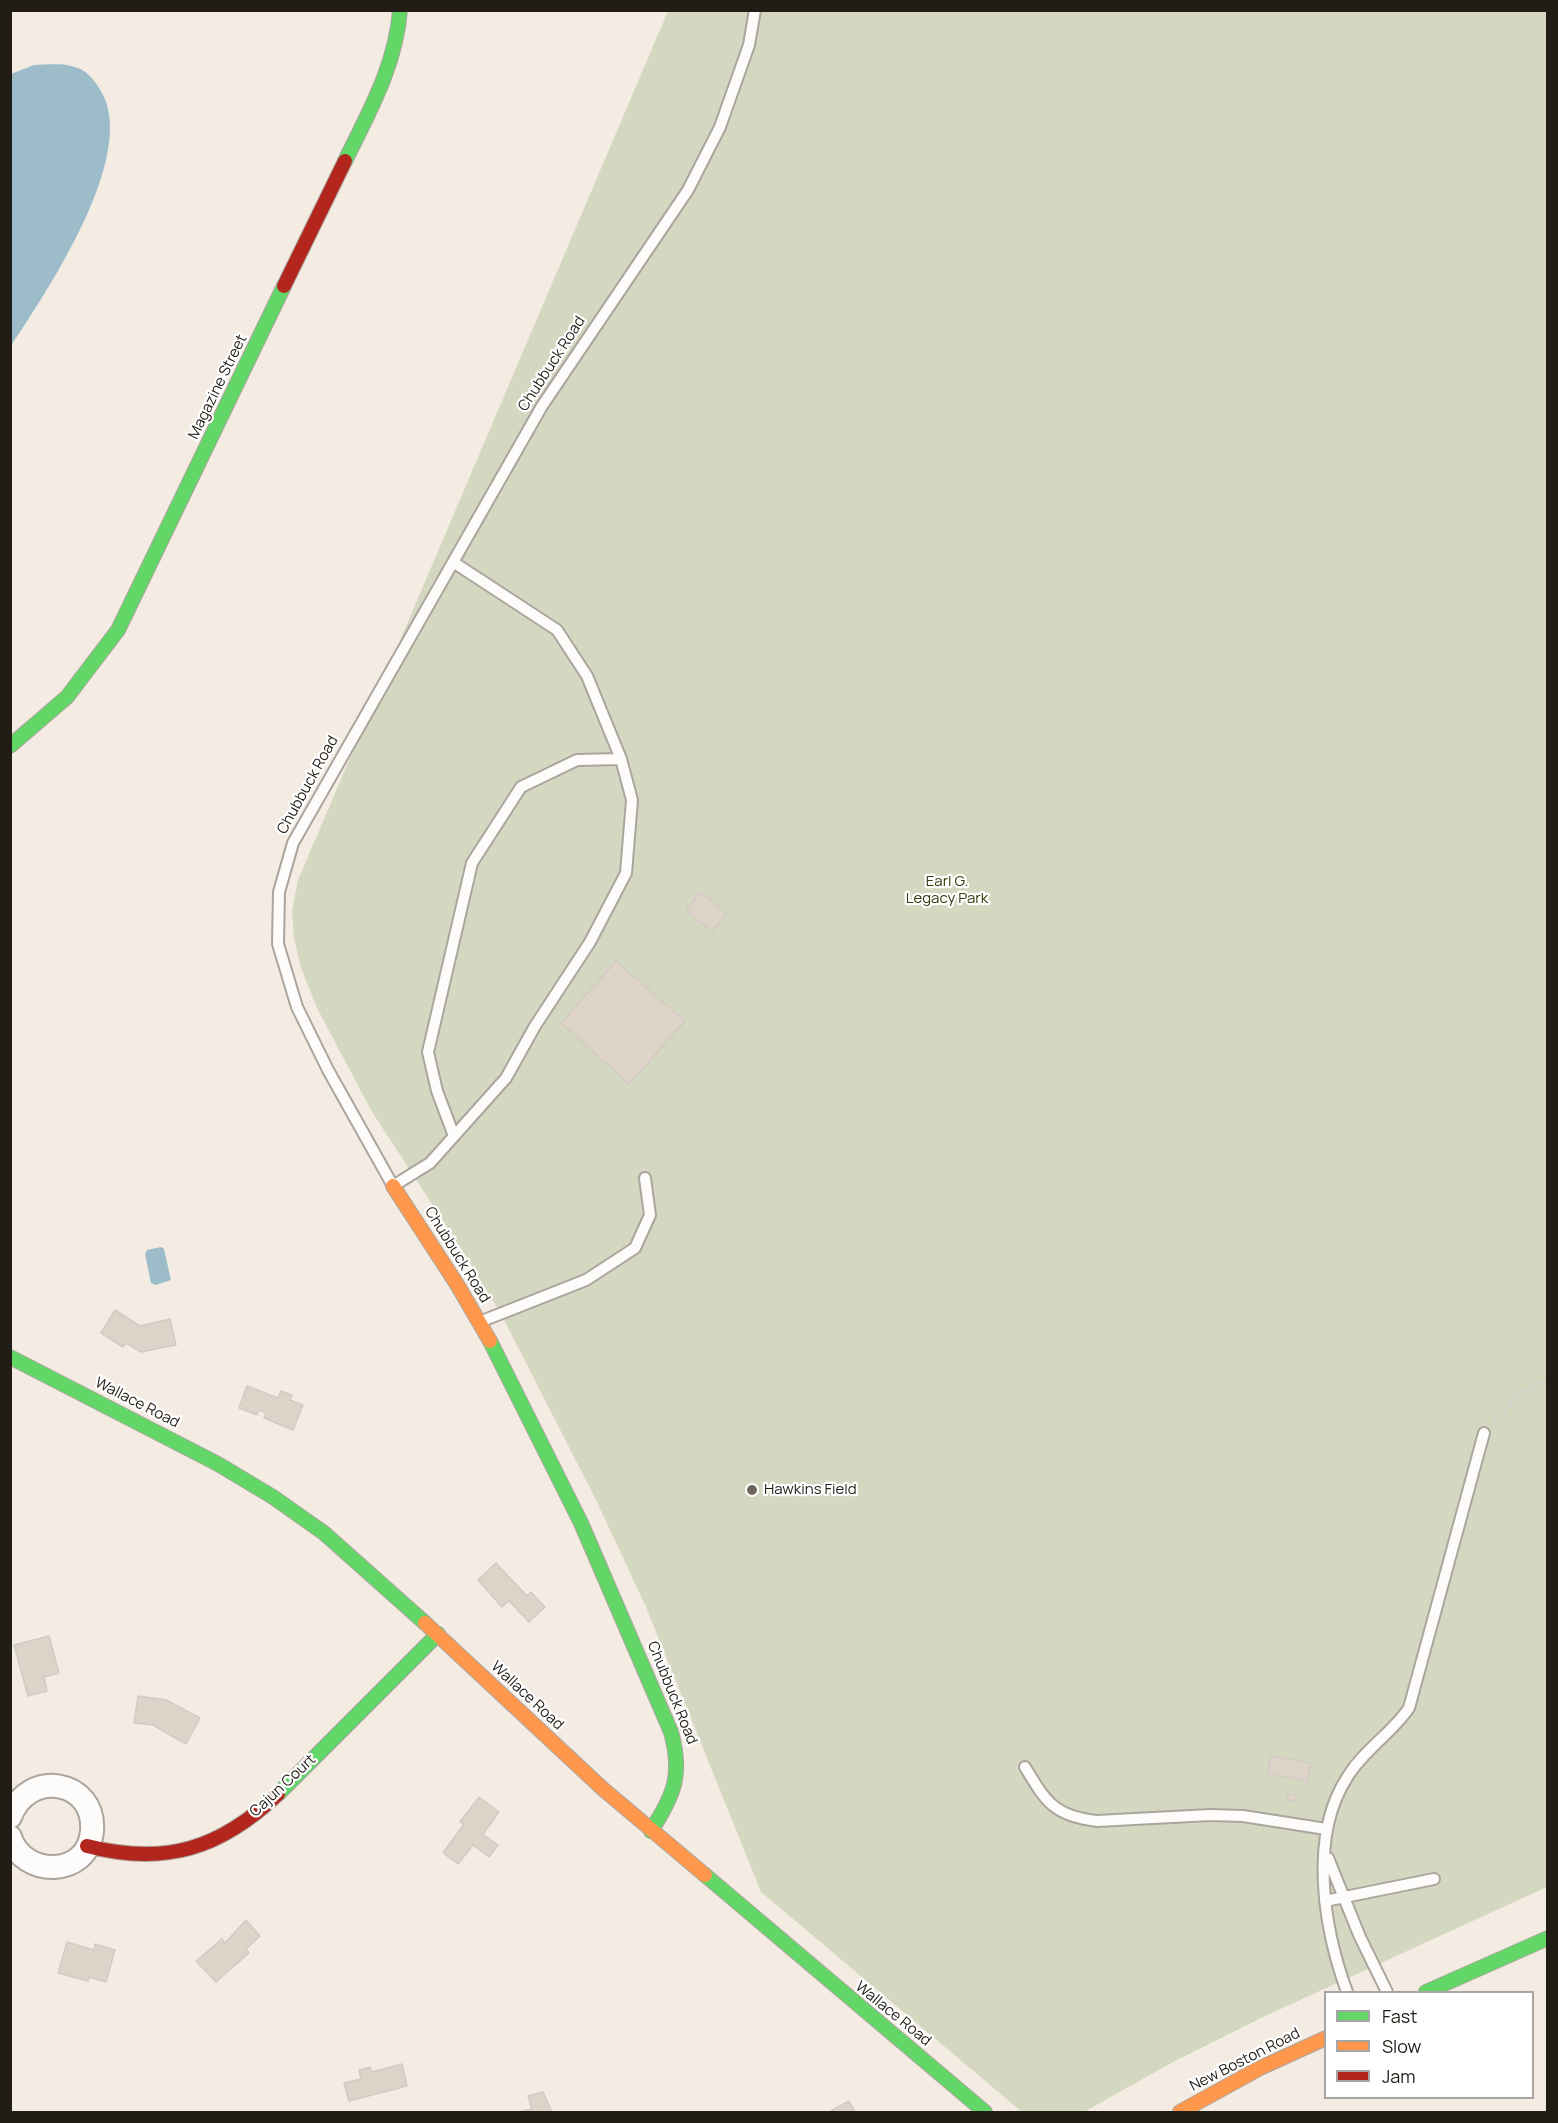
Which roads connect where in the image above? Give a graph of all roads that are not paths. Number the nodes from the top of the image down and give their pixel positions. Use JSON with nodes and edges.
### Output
{"nodes":[{"id":1,"x":400,"y":10,"type":"edge"},
{"id":2,"x":755,"y":10,"type":"edge"},
{"id":3,"x":453,"y":562,"type":"junction"},
{"id":4,"x":10,"y":746,"type":"edge"},
{"id":5,"x":621,"y":759,"type":"junction"},
{"id":6,"x":454,"y":1136,"type":"junction"},
{"id":7,"x":645,"y":1179,"type":"dead end"},
{"id":8,"x":393,"y":1186,"type":"junction"},
{"id":9,"x":479,"y":1322,"type":"junction"},
{"id":10,"x":10,"y":1357,"type":"edge"},
{"id":11,"x":1484,"y":1433,"type":"road end"},
{"id":12,"x":438,"y":1634,"type":"junction"},
{"id":13,"x":1025,"y":1767,"type":"dead end"},
{"id":14,"x":10,"y":1817,"type":"edge"},
{"id":15,"x":1326,"y":1829,"type":"junction"},
{"id":16,"x":651,"y":1831,"type":"junction"},
{"id":17,"x":10,"y":1837,"type":"edge"},
{"id":18,"x":87,"y":1846,"type":"junction"},
{"id":19,"x":1326,"y":1852,"type":"junction"},
{"id":20,"x":1434,"y":1879,"type":"dead end"},
{"id":21,"x":1343,"y":1899,"type":"junction"},
{"id":22,"x":1325,"y":1901,"type":"junction"},
{"id":23,"x":1548,"y":1938,"type":"edge"},
{"id":24,"x":1347,"y":1991,"type":"edge"},
{"id":25,"x":1387,"y":1991,"type":"edge"},
{"id":26,"x":1428,"y":1991,"type":"edge"},
{"id":27,"x":1324,"y":2039,"type":"edge"},
{"id":28,"x":985,"y":2112,"type":"edge"},
{"id":29,"x":1180,"y":2112,"type":"edge"}],
"edges":[{"from":1,"to":4,"type":"street","name":"Magazine Street"},
{"from":2,"to":3,"type":"lane","name":"Chubbuck Road"},
{"from":3,"to":5,"type":"lane"},
{"from":3,"to":8,"type":"lane","name":"Chubbuck Road"},
{"from":5,"to":6,"type":"lane"},
{"from":5,"to":6,"type":"lane"},
{"from":6,"to":8,"type":"lane"},
{"from":7,"to":9,"type":"lane"},
{"from":8,"to":9,"type":"street","name":"Chubbuck Road"},
{"from":9,"to":16,"type":"street","name":"Chubbuck Road"},
{"from":10,"to":12,"type":"street","name":"Wallace Road"},
{"from":11,"to":15,"type":"lane"},
{"from":12,"to":16,"type":"street","name":"Wallace Road"},
{"from":12,"to":18,"type":"street","name":"Cajun Court"},
{"from":13,"to":15,"type":"lane"},
{"from":14,"to":18,"type":"street"},
{"from":15,"to":19,"type":"lane"},
{"from":16,"to":28,"type":"street","name":"Wallace Road"},
{"from":17,"to":18,"type":"street"},
{"from":19,"to":21,"type":"lane"},
{"from":19,"to":22,"type":"lane"},
{"from":20,"to":21,"type":"lane"},
{"from":21,"to":22,"type":"lane"},
{"from":21,"to":25,"type":"lane"},
{"from":22,"to":24,"type":"lane"},
{"from":23,"to":26,"type":"street"},
{"from":27,"to":29,"type":"street","name":"New Boston Road"}]}
